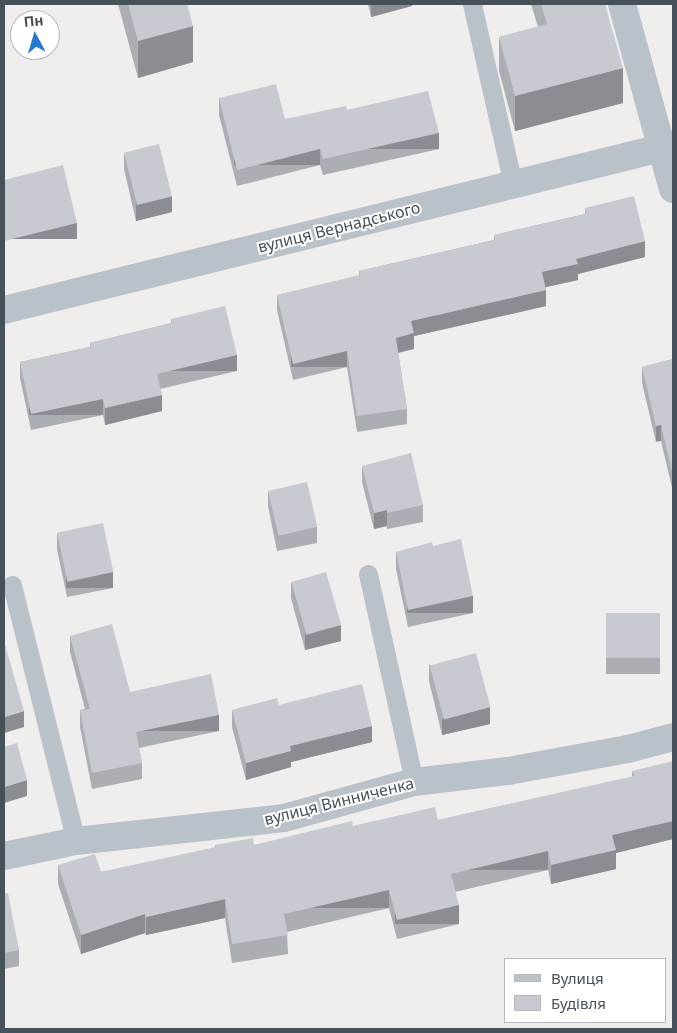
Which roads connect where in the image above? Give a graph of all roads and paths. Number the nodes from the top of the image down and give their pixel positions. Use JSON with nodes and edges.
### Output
{"nodes":[{"id":1,"x":472,"y":4,"type":"edge"},
{"id":2,"x":622,"y":4,"type":"edge"},
{"id":3,"x":668,"y":146,"type":"edge"},
{"id":4,"x":513,"y":184,"type":"junction"},
{"id":5,"x":673,"y":189,"type":"edge"},
{"id":6,"x":4,"y":310,"type":"edge"},
{"id":7,"x":368,"y":574,"type":"dead end"},
{"id":8,"x":12,"y":585,"type":"dead end"},
{"id":9,"x":673,"y":737,"type":"edge"},
{"id":10,"x":414,"y":782,"type":"junction"},
{"id":11,"x":76,"y":842,"type":"junction"},
{"id":12,"x":4,"y":856,"type":"edge"}],
"edges":[{"from":1,"to":4,"type":"lane"},
{"from":2,"to":3,"type":"street"},
{"from":3,"to":4,"type":"street","name":"вулиця Вернадського"},
{"from":3,"to":5,"type":"street"},
{"from":4,"to":6,"type":"street","name":"вулиця Вернадського"},
{"from":7,"to":10,"type":"lane"},
{"from":8,"to":11,"type":"lane"},
{"from":9,"to":10,"type":"street","name":"вулиця Винниченка"},
{"from":10,"to":11,"type":"street","name":"вулиця Винниченка"},
{"from":11,"to":12,"type":"street","name":"вулиця Винниченка"}]}
